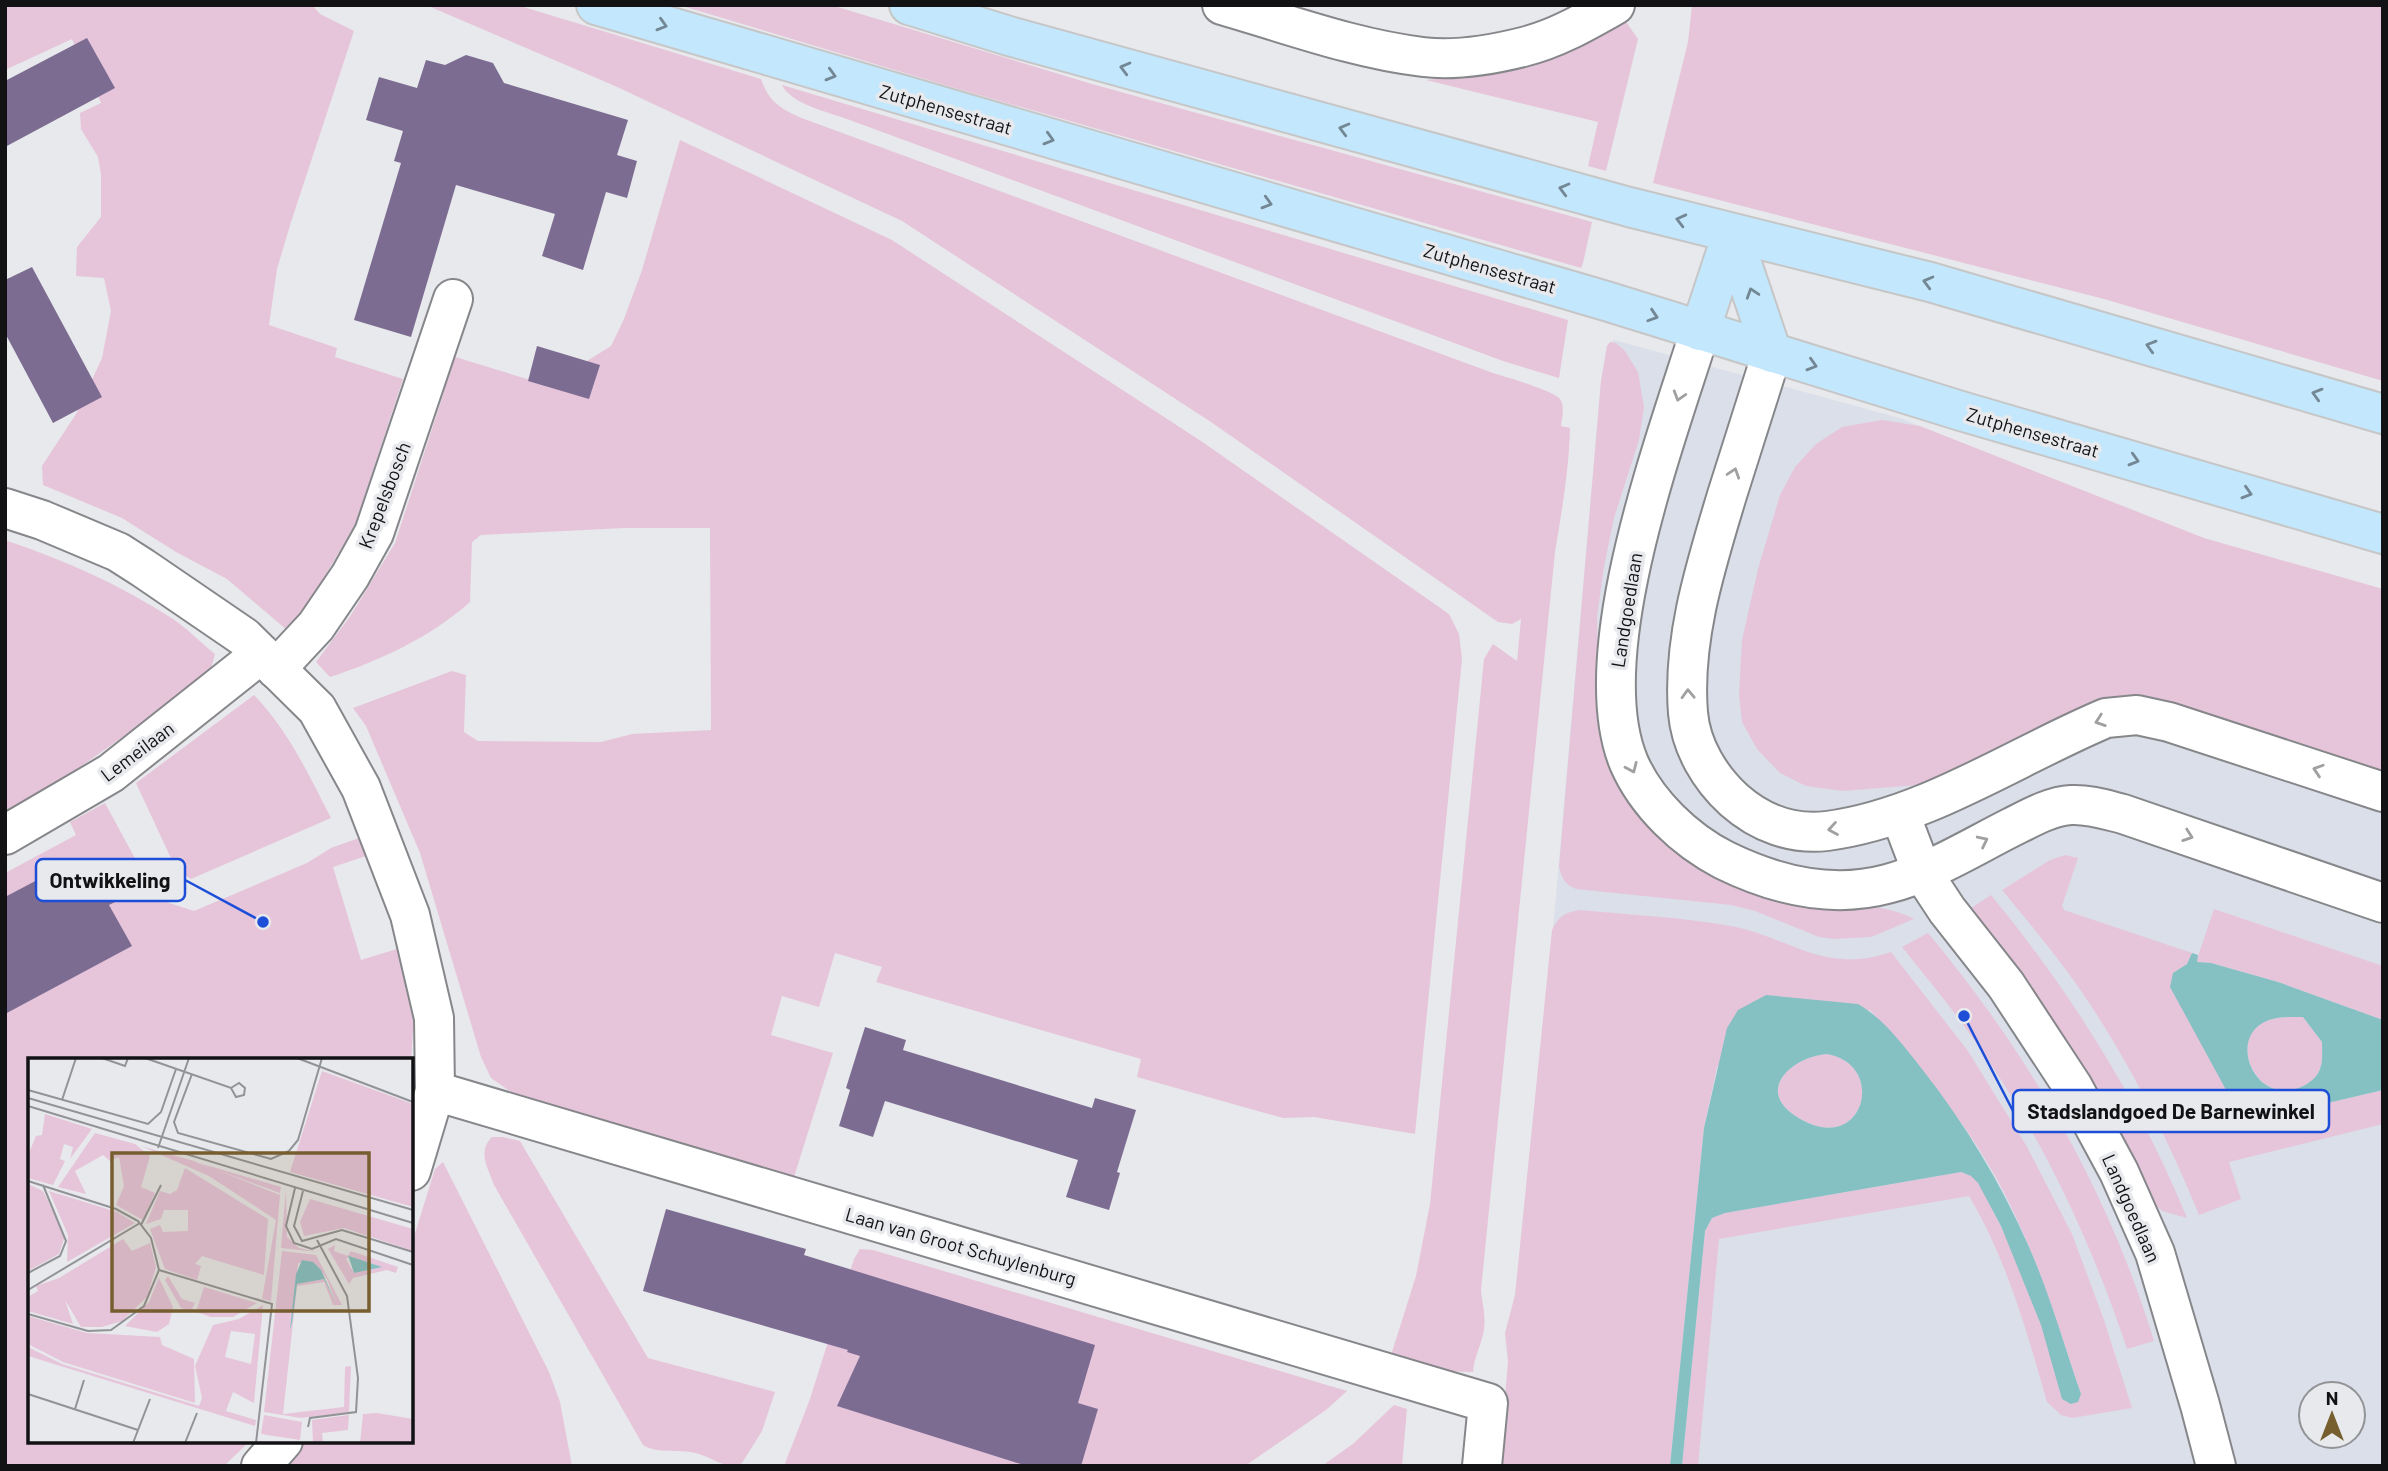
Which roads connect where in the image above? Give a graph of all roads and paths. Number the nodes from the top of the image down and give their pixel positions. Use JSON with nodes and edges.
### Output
{"nodes":[{"id":1,"x":596,"y":5,"type":"edge"},
{"id":2,"x":909,"y":5,"type":"edge"},
{"id":3,"x":1222,"y":5,"type":"edge"},
{"id":4,"x":1615,"y":5,"type":"edge"},
{"id":5,"x":1732,"y":233,"type":"junction"},
{"id":6,"x":453,"y":299,"type":"dead end"},
{"id":7,"x":1700,"y":331,"type":"junction"},
{"id":8,"x":1772,"y":353,"type":"junction"},
{"id":9,"x":2383,"y":414,"type":"edge"},
{"id":10,"x":5,"y":508,"type":"edge"},
{"id":11,"x":2383,"y":534,"type":"edge"},
{"id":12,"x":268,"y":662,"type":"junction"},
{"id":13,"x":2383,"y":792,"type":"edge"},
{"id":14,"x":1900,"y":814,"type":"junction"},
{"id":15,"x":5,"y":835,"type":"edge"},
{"id":16,"x":1922,"y":872,"type":"junction"},
{"id":17,"x":2383,"y":902,"type":"edge"},
{"id":18,"x":435,"y":1091,"type":"junction"},
{"id":19,"x":413,"y":1164,"type":"edge"},
{"id":20,"x":281,"y":1443,"type":"edge"},
{"id":21,"x":261,"y":1466,"type":"edge"},
{"id":22,"x":1482,"y":1466,"type":"edge"},
{"id":23,"x":2216,"y":1466,"type":"edge"}],
"edges":[{"from":1,"to":7,"type":"main road","name":"Zutphensestraat","one_way":true},
{"from":5,"to":2,"type":"main road","one_way":true},
{"from":3,"to":4,"type":"street"},
{"from":5,"to":7,"type":"main road"},
{"from":8,"to":5,"type":"main road","one_way":true},
{"from":9,"to":5,"type":"main road","one_way":true},
{"from":6,"to":12,"type":"street","name":"Krepelsbosch"},
{"from":7,"to":8,"type":"main road","name":"Zutphensestraat"},
{"from":7,"to":16,"type":"street","name":"Landgoedlaan","one_way":true},
{"from":8,"to":11,"type":"main road","name":"Zutphensestraat","one_way":true},
{"from":14,"to":8,"type":"street","one_way":true},
{"from":10,"to":12,"type":"street"},
{"from":12,"to":15,"type":"street","name":"Lemeilaan"},
{"from":12,"to":18,"type":"street"},
{"from":13,"to":14,"type":"street","one_way":true},
{"from":14,"to":16,"type":"street","name":"Landgoedlaan"},
{"from":16,"to":17,"type":"street","name":"Landgoedlaan","one_way":true},
{"from":16,"to":23,"type":"street","name":"Landgoedlaan"},
{"from":18,"to":19,"type":"street"},
{"from":18,"to":22,"type":"street","name":"Laan van Groot Schuylenburg"},
{"from":20,"to":21,"type":"street"}]}
